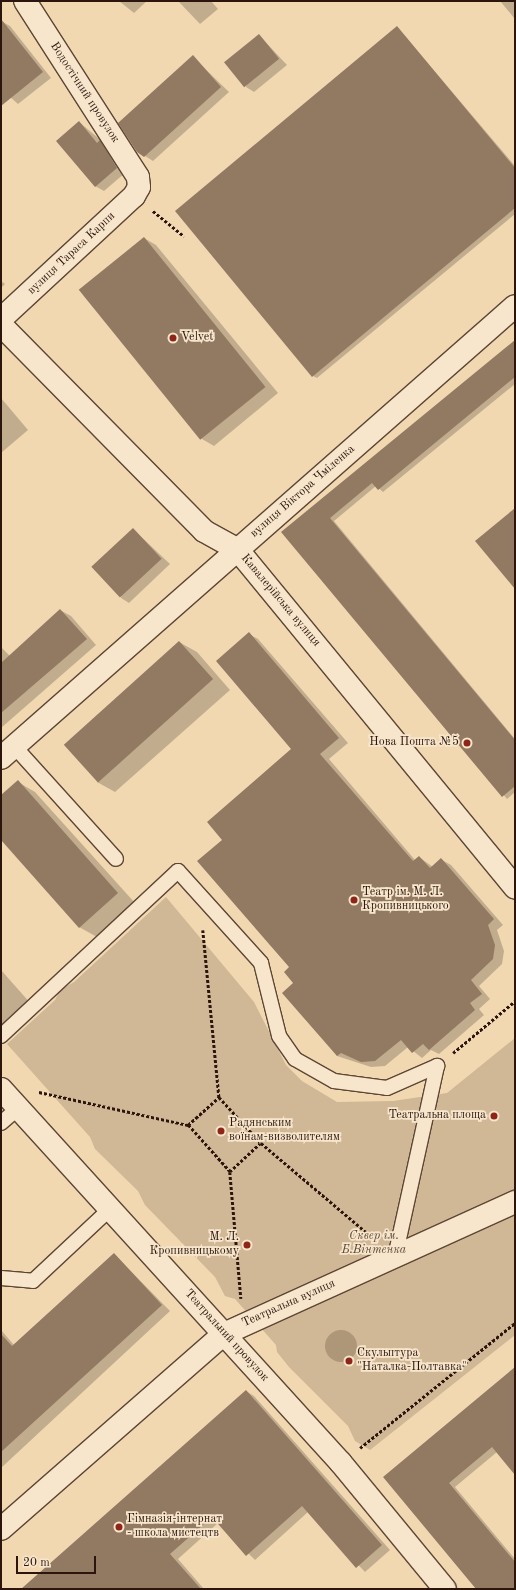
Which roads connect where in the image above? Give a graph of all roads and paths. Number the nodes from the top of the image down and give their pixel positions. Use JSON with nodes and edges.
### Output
{"nodes":[{"id":1,"x":25,"y":1,"type":"edge"},
{"id":2,"x":139,"y":187,"type":"joint"},
{"id":3,"x":152,"y":210,"type":"dead end"},
{"id":4,"x":184,"y":236,"type":"dead end"},
{"id":5,"x":515,"y":306,"type":"edge"},
{"id":6,"x":1,"y":319,"type":"edge"},
{"id":7,"x":1,"y":325,"type":"edge"},
{"id":8,"x":237,"y":549,"type":"junction"},
{"id":9,"x":7,"y":752,"type":"edge"},
{"id":10,"x":116,"y":859,"type":"dead end"},
{"id":11,"x":515,"y":887,"type":"edge"},
{"id":12,"x":199,"y":895,"type":"junction"},
{"id":13,"x":515,"y":1001,"type":"edge"},
{"id":14,"x":1,"y":1036,"type":"edge"},
{"id":15,"x":437,"y":1066,"type":"junction"},
{"id":16,"x":1,"y":1089,"type":"edge"},
{"id":17,"x":37,"y":1092,"type":"dead end"},
{"id":18,"x":219,"y":1097,"type":"junction"},
{"id":19,"x":18,"y":1108,"type":"junction"},
{"id":20,"x":1,"y":1123,"type":"edge"},
{"id":21,"x":188,"y":1125,"type":"junction"},
{"id":22,"x":261,"y":1143,"type":"junction"},
{"id":23,"x":230,"y":1172,"type":"junction"},
{"id":24,"x":515,"y":1202,"type":"edge"},
{"id":25,"x":110,"y":1209,"type":"junction"},
{"id":26,"x":394,"y":1256,"type":"junction"},
{"id":27,"x":1,"y":1278,"type":"edge"},
{"id":28,"x":515,"y":1323,"type":"edge"},
{"id":29,"x":244,"y":1325,"type":"junction"},
{"id":30,"x":224,"y":1334,"type":"junction"},
{"id":31,"x":341,"y":1463,"type":"junction"},
{"id":32,"x":1,"y":1529,"type":"edge"},
{"id":33,"x":445,"y":1589,"type":"edge"}],
"edges":[{"from":1,"to":2,"type":"street","name":"Водостічний провулок"},
{"from":2,"to":6,"type":"street","name":"вулиця Тараса Карпи"},
{"from":3,"to":4,"type":"path"},
{"from":5,"to":8,"type":"street","name":"вулиця Віктора Чміленка"},
{"from":7,"to":8,"type":"street","name":"Кавалерійська вулиця"},
{"from":8,"to":9,"type":"street","name":"вулиця Віктора Чміленка"},
{"from":8,"to":11,"type":"street","name":"Кавалерійська вулиця"},
{"from":9,"to":10,"type":"lane"},
{"from":12,"to":14,"type":"lane"},
{"from":12,"to":15,"type":"lane"},
{"from":12,"to":18,"type":"path"},
{"from":13,"to":15,"type":"path"},
{"from":15,"to":26,"type":"lane"},
{"from":16,"to":19,"type":"street","name":"Театральний провулок"},
{"from":17,"to":21,"type":"path"},
{"from":18,"to":21,"type":"path"},
{"from":18,"to":22,"type":"path"},
{"from":19,"to":20,"type":"lane"},
{"from":19,"to":25,"type":"street","name":"Театральний провулок"},
{"from":21,"to":23,"type":"path"},
{"from":22,"to":23,"type":"path"},
{"from":22,"to":26,"type":"path"},
{"from":23,"to":29,"type":"path"},
{"from":24,"to":26,"type":"street","name":"Театральна вулиця"},
{"from":25,"to":27,"type":"lane"},
{"from":25,"to":30,"type":"street","name":"Театральний провулок"},
{"from":26,"to":29,"type":"street","name":"Театральна вулиця"},
{"from":28,"to":31,"type":"path"},
{"from":29,"to":30,"type":"street","name":"Театральна вулиця"},
{"from":30,"to":31,"type":"street","name":"Театральний провулок"},
{"from":30,"to":32,"type":"street","name":"Театральна вулиця"},
{"from":31,"to":33,"type":"street","name":"Театральний провулок"}]}
